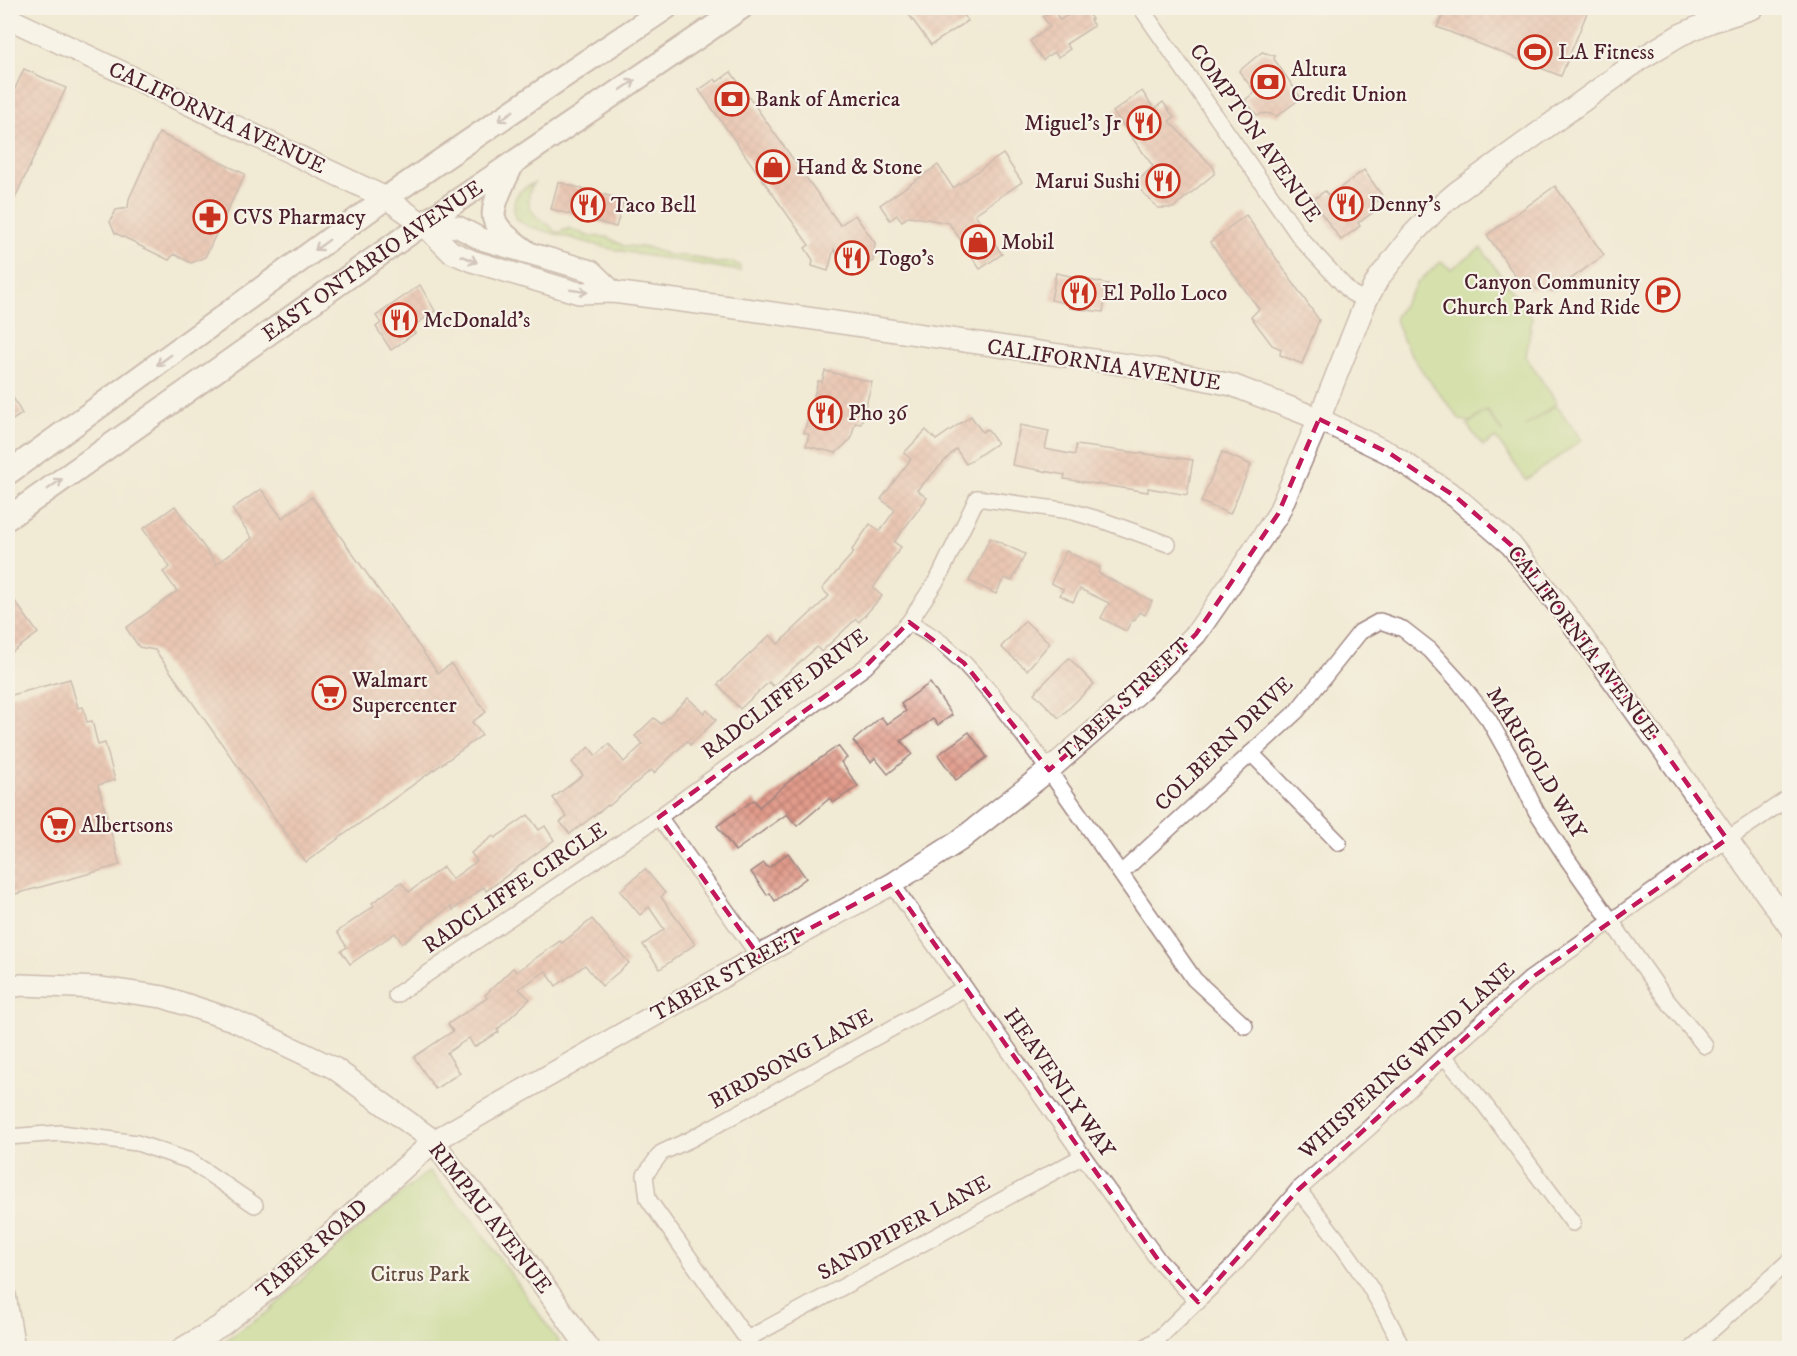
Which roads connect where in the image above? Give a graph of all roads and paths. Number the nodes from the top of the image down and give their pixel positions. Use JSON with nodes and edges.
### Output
{"nodes":[{"id":1,"x":666,"y":8,"type":"edge"},
{"id":2,"x":741,"y":8,"type":"edge"},
{"id":3,"x":1141,"y":8,"type":"edge"},
{"id":4,"x":1753,"y":8,"type":"edge"},
{"id":5,"x":8,"y":18,"type":"edge"},
{"id":6,"x":514,"y":162,"type":"junction"},
{"id":7,"x":386,"y":198,"type":"junction"},
{"id":8,"x":423,"y":224,"type":"junction"},
{"id":9,"x":527,"y":252,"type":"junction"},
{"id":10,"x":613,"y":292,"type":"junction"},
{"id":11,"x":1366,"y":301,"type":"junction"},
{"id":12,"x":1319,"y":419,"type":"junction"},
{"id":13,"x":8,"y":473,"type":"edge"},
{"id":14,"x":8,"y":518,"type":"edge"},
{"id":15,"x":1167,"y":544,"type":"dead end"},
{"id":16,"x":1380,"y":621,"type":"joint"},
{"id":17,"x":909,"y":622,"type":"junction"},
{"id":18,"x":1251,"y":753,"type":"junction"},
{"id":19,"x":1049,"y":770,"type":"junction"},
{"id":20,"x":1790,"y":797,"type":"edge"},
{"id":21,"x":659,"y":817,"type":"junction"},
{"id":22,"x":1727,"y":839,"type":"junction"},
{"id":23,"x":1339,"y":843,"type":"dead end"},
{"id":24,"x":1121,"y":873,"type":"junction"},
{"id":25,"x":892,"y":884,"type":"junction"},
{"id":26,"x":1611,"y":921,"type":"junction"},
{"id":27,"x":1790,"y":927,"type":"edge"},
{"id":28,"x":759,"y":956,"type":"junction"},
{"id":29,"x":8,"y":987,"type":"edge"},
{"id":30,"x":965,"y":988,"type":"junction"},
{"id":31,"x":396,"y":996,"type":"dead end"},
{"id":32,"x":1245,"y":1026,"type":"dead end"},
{"id":33,"x":1705,"y":1046,"type":"dead end"},
{"id":34,"x":1444,"y":1056,"type":"junction"},
{"id":35,"x":8,"y":1137,"type":"edge"},
{"id":36,"x":434,"y":1142,"type":"junction"},
{"id":37,"x":1083,"y":1156,"type":"junction"},
{"id":38,"x":1298,"y":1190,"type":"junction"},
{"id":39,"x":255,"y":1205,"type":"dead end"},
{"id":40,"x":1573,"y":1224,"type":"dead end"},
{"id":41,"x":1790,"y":1260,"type":"edge"},
{"id":42,"x":8,"y":1295,"type":"edge"},
{"id":43,"x":1198,"y":1302,"type":"junction"},
{"id":44,"x":750,"y":1344,"type":"edge"},
{"id":45,"x":17,"y":1348,"type":"edge"},
{"id":46,"x":183,"y":1348,"type":"edge"},
{"id":47,"x":588,"y":1348,"type":"edge"},
{"id":48,"x":1144,"y":1348,"type":"edge"},
{"id":49,"x":1402,"y":1348,"type":"edge"},
{"id":50,"x":1692,"y":1348,"type":"edge"}],
"edges":[{"from":1,"to":7,"type":"main road","name":"EAST ONTARIO AVENUE","one_way":true},
{"from":6,"to":2,"type":"main road","name":"EAST ONTARIO AVENUE","one_way":true},
{"from":3,"to":11,"type":"street","name":"COMPTON AVENUE"},
{"from":4,"to":11,"type":"main road","name":"TABER STREET"},
{"from":5,"to":7,"type":"main road","name":"CALIFORNIA AVENUE"},
{"from":6,"to":8,"type":"main road","name":"EAST ONTARIO AVENUE"},
{"from":6,"to":9,"type":"main road"},
{"from":7,"to":8,"type":"main road","name":"CALIFORNIA AVENUE"},
{"from":7,"to":13,"type":"main road","name":"EAST ONTARIO AVENUE","one_way":true},
{"from":8,"to":9,"type":"main road"},
{"from":8,"to":10,"type":"main road","name":"CALIFORNIA AVENUE","one_way":true},
{"from":14,"to":8,"type":"main road","name":"EAST ONTARIO AVENUE","one_way":true},
{"from":9,"to":10,"type":"main road"},
{"from":10,"to":12,"type":"main road","name":"CALIFORNIA AVENUE"},
{"from":11,"to":12,"type":"main road","name":"TABER STREET"},
{"from":12,"to":19,"type":"main road","name":"TABER STREET"},
{"from":12,"to":22,"type":"main road","name":"CALIFORNIA AVENUE"},
{"from":15,"to":17,"type":"street","name":"RADCLIFFE DRIVE"},
{"from":16,"to":18,"type":"street","name":"COLBERN DRIVE"},
{"from":16,"to":26,"type":"street","name":"MARIGOLD WAY"},
{"from":17,"to":19,"type":"street"},
{"from":17,"to":21,"type":"street","name":"RADCLIFFE DRIVE"},
{"from":18,"to":23,"type":"street"},
{"from":18,"to":24,"type":"street","name":"COLBERN DRIVE"},
{"from":19,"to":24,"type":"street"},
{"from":19,"to":25,"type":"main road","name":"TABER STREET"},
{"from":20,"to":22,"type":"street","name":"WHISPERING WIND LANE"},
{"from":21,"to":28,"type":"street"},
{"from":21,"to":31,"type":"street","name":"RADCLIFFE CIRCLE"},
{"from":22,"to":26,"type":"street","name":"WHISPERING WIND LANE"},
{"from":22,"to":27,"type":"main road","name":"CALIFORNIA AVENUE"},
{"from":24,"to":32,"type":"street"},
{"from":25,"to":28,"type":"main road","name":"TABER STREET"},
{"from":25,"to":30,"type":"street","name":"HEAVENLY WAY"},
{"from":26,"to":33,"type":"street","name":"MARIGOLD WAY"},
{"from":26,"to":34,"type":"street","name":"WHISPERING WIND LANE"},
{"from":28,"to":36,"type":"main road","name":"TABER STREET"},
{"from":29,"to":36,"type":"main road","name":"RIMPAU AVENUE"},
{"from":30,"to":37,"type":"street","name":"HEAVENLY WAY"},
{"from":30,"to":44,"type":"street","name":"BIRDSONG LANE"},
{"from":34,"to":38,"type":"street","name":"WHISPERING WIND LANE"},
{"from":34,"to":40,"type":"street"},
{"from":35,"to":39,"type":"street"},
{"from":36,"to":46,"type":"main road","name":"TABER ROAD"},
{"from":36,"to":47,"type":"main road","name":"RIMPAU AVENUE"},
{"from":37,"to":43,"type":"street","name":"HEAVENLY WAY"},
{"from":37,"to":44,"type":"street","name":"SANDPIPER LANE"},
{"from":38,"to":43,"type":"street","name":"WHISPERING WIND LANE"},
{"from":38,"to":49,"type":"street"},
{"from":41,"to":50,"type":"street"},
{"from":42,"to":45,"type":"street"},
{"from":43,"to":48,"type":"street","name":"WHISPERING WIND LANE"}]}
